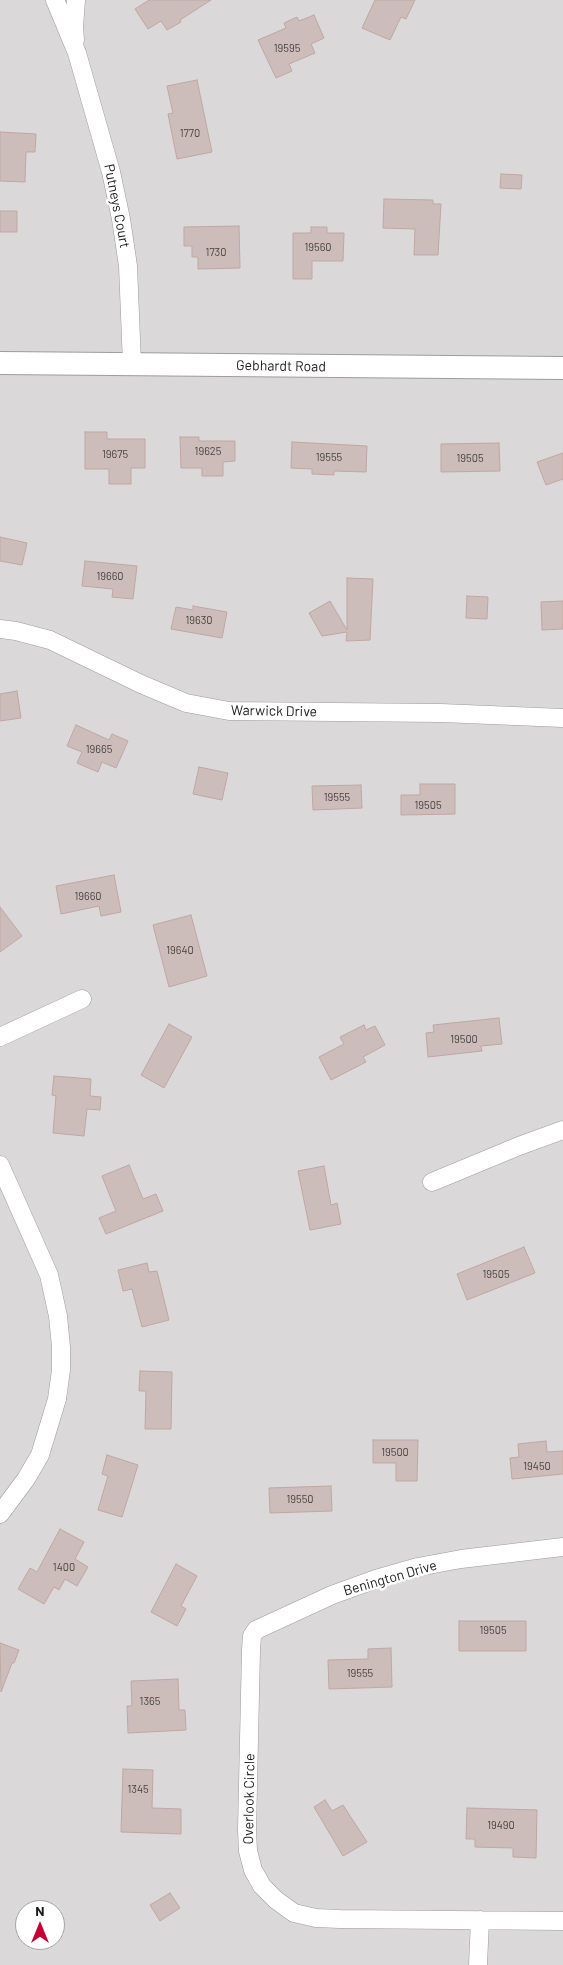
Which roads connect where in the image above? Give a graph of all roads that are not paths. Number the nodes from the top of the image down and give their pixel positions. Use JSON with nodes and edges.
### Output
{"nodes":[{"id":1,"x":56,"y":0,"type":"edge"},
{"id":2,"x":76,"y":0,"type":"edge"},
{"id":3,"x":76,"y":53,"type":"junction"},
{"id":4,"x":0,"y":363,"type":"edge"},
{"id":5,"x":132,"y":364,"type":"junction"},
{"id":6,"x":563,"y":368,"type":"edge"},
{"id":7,"x":0,"y":629,"type":"edge"},
{"id":8,"x":563,"y":718,"type":"edge"},
{"id":9,"x":82,"y":999,"type":"dead end"},
{"id":10,"x":0,"y":1037,"type":"edge"},
{"id":11,"x":563,"y":1130,"type":"edge"},
{"id":12,"x":2,"y":1174,"type":"edge"},
{"id":13,"x":432,"y":1182,"type":"dead end"},
{"id":14,"x":0,"y":1514,"type":"edge"},
{"id":15,"x":563,"y":1547,"type":"edge"},
{"id":16,"x":281,"y":1618,"type":"joint"},
{"id":17,"x":480,"y":1920,"type":"junction"},
{"id":18,"x":563,"y":1921,"type":"edge"},
{"id":19,"x":478,"y":1965,"type":"edge"}],
"edges":[{"from":1,"to":3,"type":"street","name":"Putneys Court"},
{"from":2,"to":3,"type":"street","name":"Putneys Court"},
{"from":3,"to":5,"type":"street","name":"Putneys Court"},
{"from":4,"to":5,"type":"street","name":"Gebhardt Road"},
{"from":5,"to":6,"type":"street","name":"Gebhardt Road"},
{"from":7,"to":8,"type":"street","name":"Warwick Drive"},
{"from":9,"to":10,"type":"street"},
{"from":11,"to":13,"type":"street"},
{"from":12,"to":14,"type":"street"},
{"from":15,"to":16,"type":"street","name":"Benington Drive"},
{"from":16,"to":17,"type":"street","name":"Overlook Circle"},
{"from":17,"to":18,"type":"street","name":"Overlook Circle"},
{"from":17,"to":19,"type":"street"}]}
